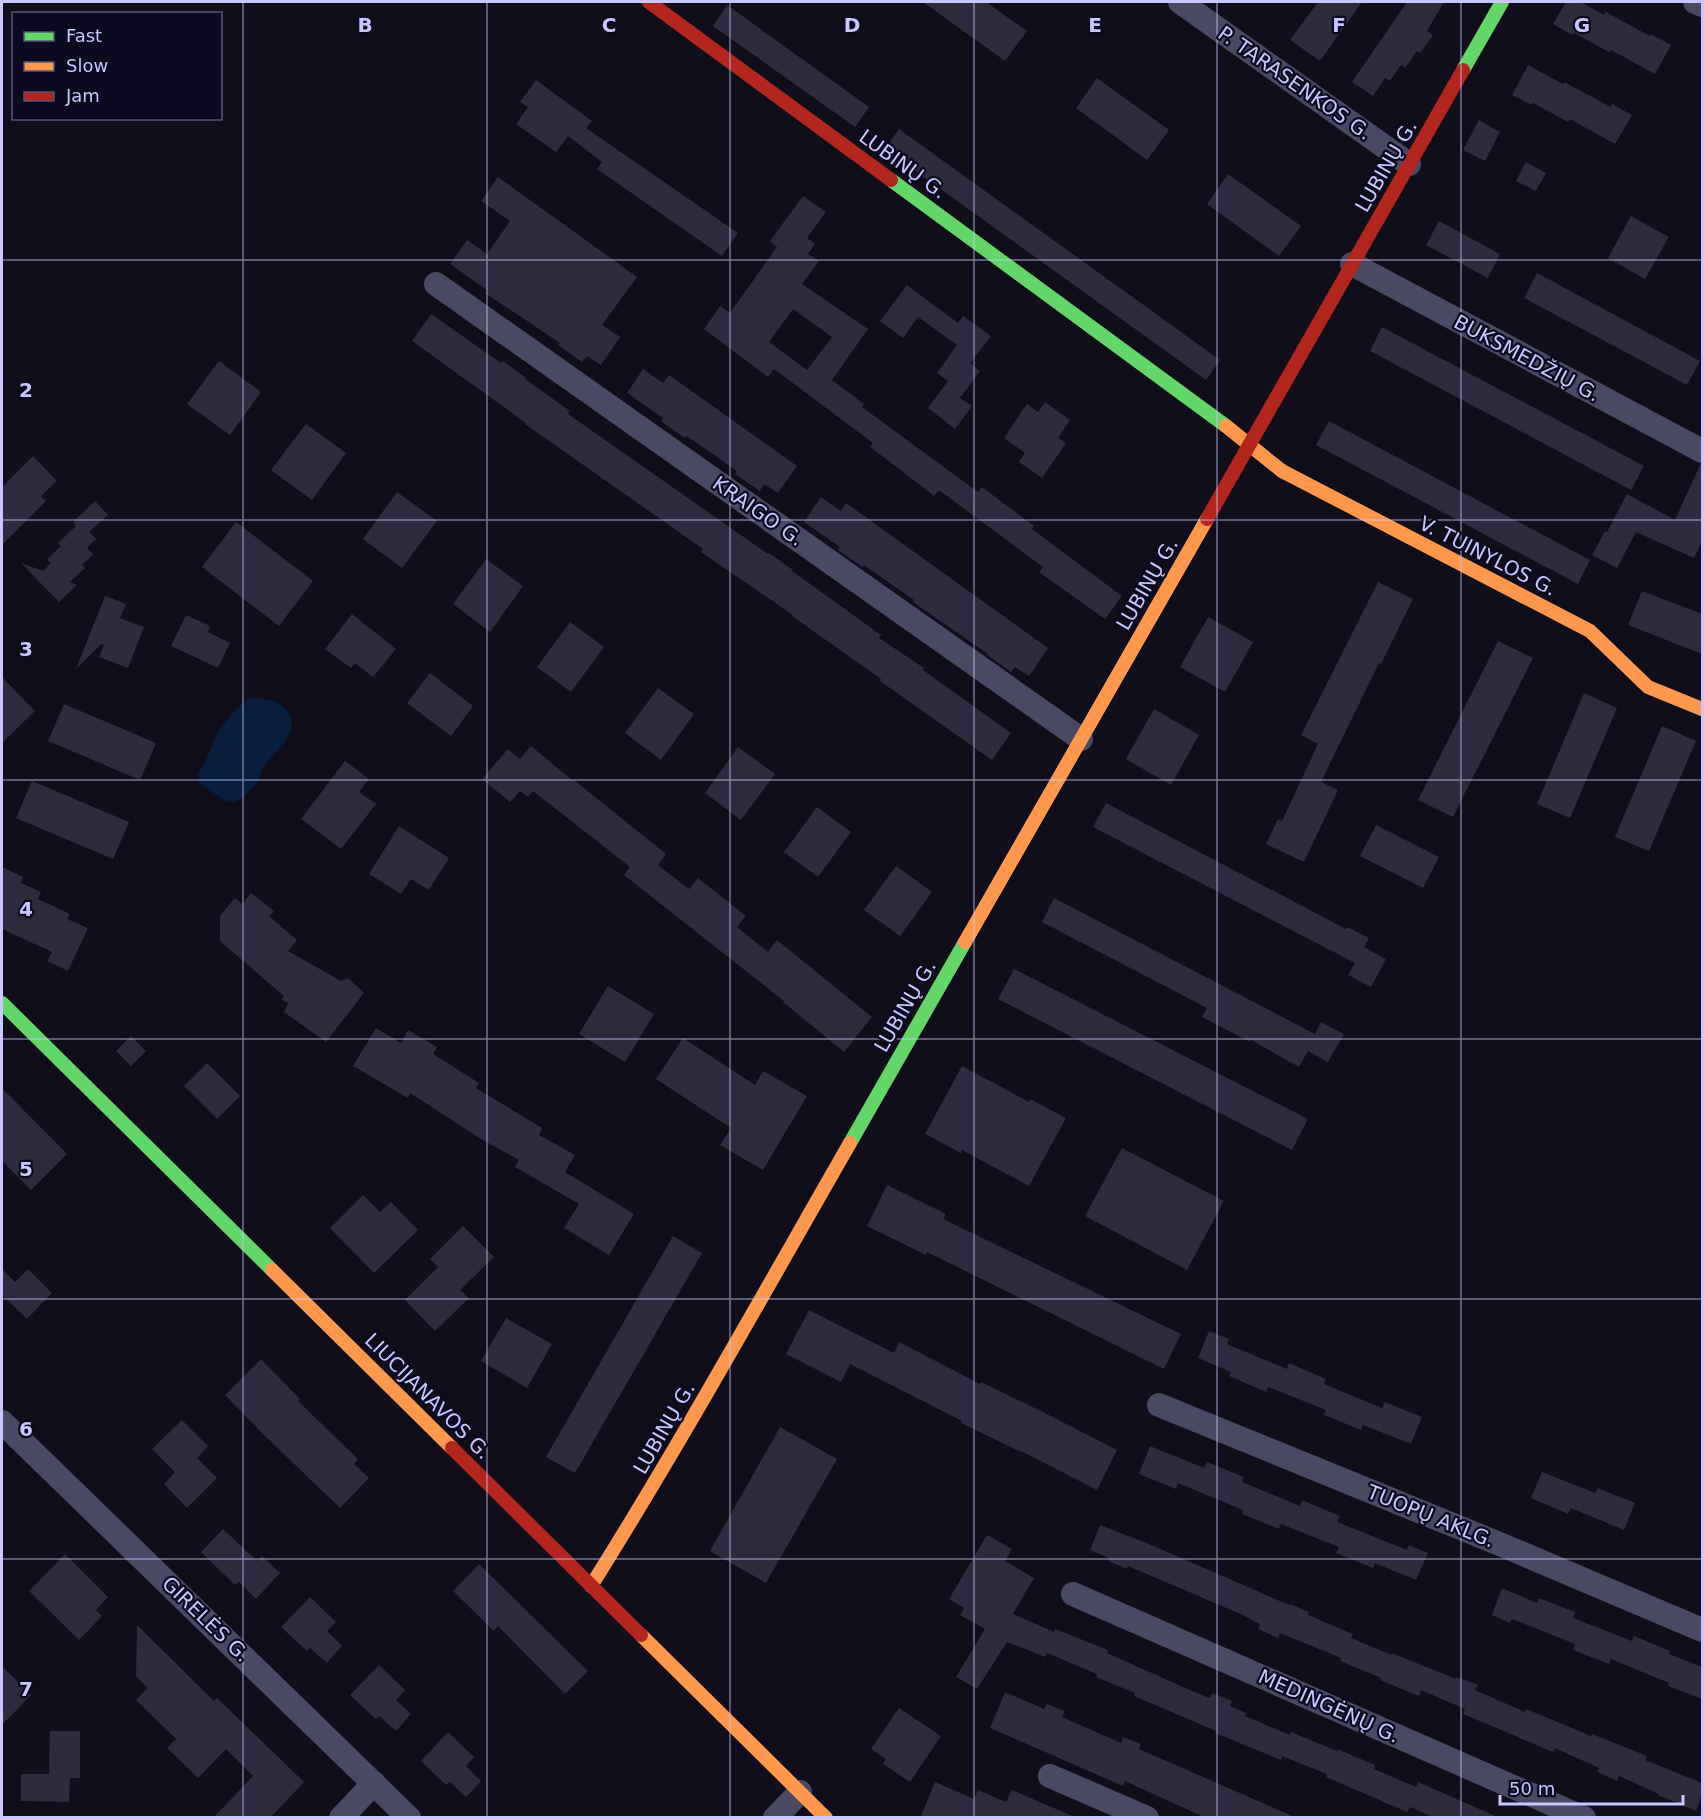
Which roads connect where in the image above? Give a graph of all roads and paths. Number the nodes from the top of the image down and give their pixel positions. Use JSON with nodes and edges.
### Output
{"nodes":[{"id":1,"x":649,"y":2,"type":"edge"},
{"id":2,"x":1180,"y":2,"type":"edge"},
{"id":3,"x":1502,"y":2,"type":"edge"},
{"id":4,"x":1695,"y":2,"type":"edge"},
{"id":5,"x":1702,"y":5,"type":"edge"},
{"id":6,"x":1409,"y":164,"type":"junction"},
{"id":7,"x":1352,"y":264,"type":"junction"},
{"id":8,"x":436,"y":284,"type":"dead end"},
{"id":9,"x":1249,"y":443,"type":"junction"},
{"id":10,"x":1702,"y":452,"type":"edge"},
{"id":11,"x":1702,"y":709,"type":"edge"},
{"id":12,"x":1081,"y":739,"type":"junction"},
{"id":13,"x":2,"y":1003,"type":"edge"},
{"id":14,"x":1159,"y":1405,"type":"dead end"},
{"id":15,"x":4,"y":1430,"type":"edge"},
{"id":16,"x":591,"y":1586,"type":"junction"},
{"id":17,"x":1073,"y":1594,"type":"dead end"},
{"id":18,"x":1702,"y":1630,"type":"edge"},
{"id":19,"x":1050,"y":1776,"type":"dead end"},
{"id":20,"x":374,"y":1783,"type":"junction"},
{"id":21,"x":800,"y":1792,"type":"junction"},
{"id":22,"x":341,"y":1818,"type":"edge"},
{"id":23,"x":409,"y":1818,"type":"edge"},
{"id":24,"x":775,"y":1818,"type":"edge"},
{"id":25,"x":826,"y":1818,"type":"edge"},
{"id":26,"x":1147,"y":1818,"type":"edge"},
{"id":27,"x":1584,"y":1818,"type":"edge"}],
"edges":[{"from":1,"to":9,"type":"street","name":"LUBINŲ G."},
{"from":2,"to":6,"type":"street","name":"P. TARASENKOS G."},
{"from":3,"to":6,"type":"street","name":"LUBINŲ G."},
{"from":4,"to":5,"type":"street"},
{"from":6,"to":7,"type":"street","name":"LUBINŲ G."},
{"from":7,"to":9,"type":"street","name":"LUBINŲ G."},
{"from":7,"to":10,"type":"street","name":"BUKSMEDŽIŲ G."},
{"from":8,"to":12,"type":"street","name":"KRAIGO G."},
{"from":9,"to":11,"type":"street","name":"V. TUINYLOS G."},
{"from":9,"to":12,"type":"street","name":"LUBINŲ G."},
{"from":12,"to":16,"type":"street","name":"LUBINŲ G."},
{"from":13,"to":16,"type":"street","name":"LIUCIJANAVOS G."},
{"from":14,"to":18,"type":"street","name":"TUOPŲ AKLG."},
{"from":15,"to":20,"type":"street","name":"GIRELĖS G."},
{"from":16,"to":21,"type":"street","name":"LIUCIJANAVOS G."},
{"from":17,"to":27,"type":"street","name":"MEDINGĖNŲ G."},
{"from":19,"to":26,"type":"street"},
{"from":20,"to":22,"type":"street"},
{"from":20,"to":23,"type":"street","name":"GIRELĖS G."},
{"from":21,"to":24,"type":"street"},
{"from":21,"to":25,"type":"street","name":"LIUCIJANAVOS G."}]}
